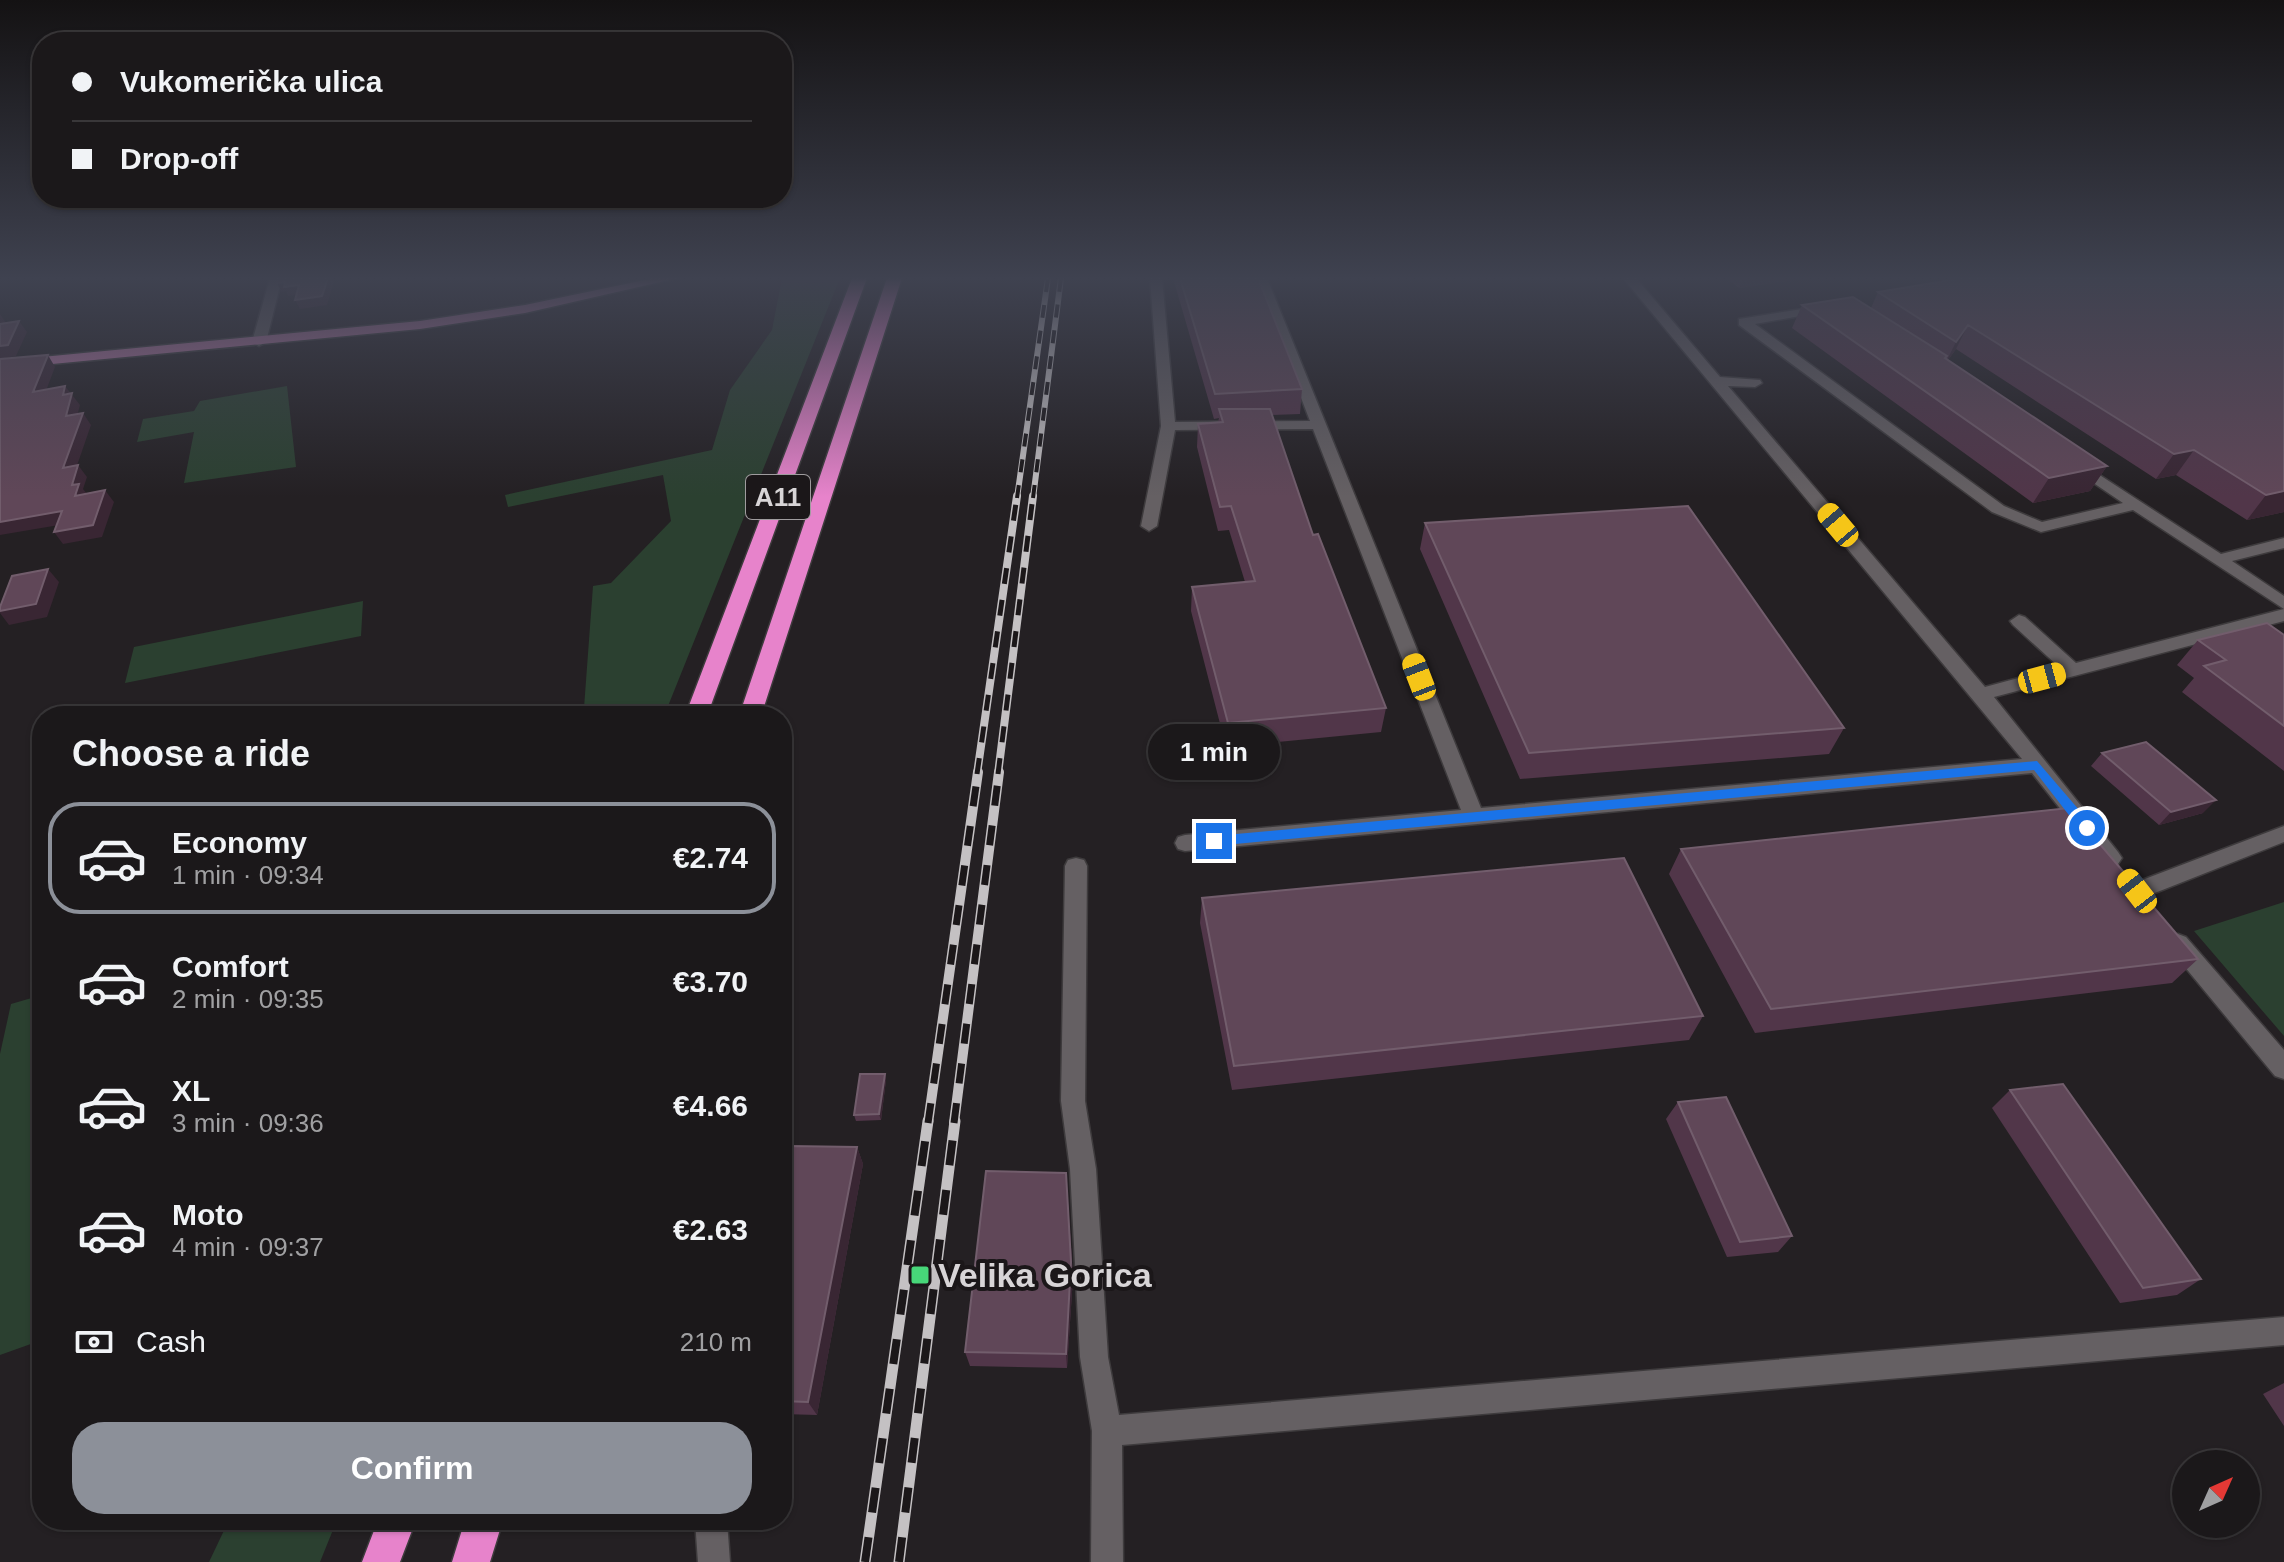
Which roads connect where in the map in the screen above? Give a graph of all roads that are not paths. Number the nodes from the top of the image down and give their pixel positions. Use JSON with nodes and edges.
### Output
{"nodes":[{"id":1,"x":118,"y":351,"type":"edge"},
{"id":2,"x":833,"y":351,"type":"edge"},
{"id":3,"x":871,"y":351,"type":"edge"},
{"id":4,"x":1162,"y":351,"type":"edge"},
{"id":5,"x":1290,"y":351,"type":"edge"},
{"id":6,"x":1691,"y":351,"type":"edge"},
{"id":7,"x":1783,"y":351,"type":"edge"},
{"id":8,"x":0,"y":365,"type":"edge"},
{"id":9,"x":1716,"y":381,"type":"junction"},
{"id":10,"x":1755,"y":383,"type":"dead end"},
{"id":11,"x":1319,"y":425,"type":"junction"},
{"id":12,"x":1168,"y":426,"type":"junction"},
{"id":13,"x":2058,"y":453,"type":"edge"},
{"id":14,"x":2136,"y":505,"type":"junction"},
{"id":15,"x":1149,"y":526,"type":"dead end"},
{"id":16,"x":2284,"y":543,"type":"edge"},
{"id":17,"x":2217,"y":560,"type":"junction"},
{"id":18,"x":2284,"y":604,"type":"edge"},
{"id":19,"x":2284,"y":615,"type":"edge"},
{"id":20,"x":2019,"y":621,"type":"dead end"},
{"id":21,"x":2073,"y":670,"type":"junction"},
{"id":22,"x":1981,"y":694,"type":"junction"},
{"id":23,"x":700,"y":706,"type":"edge"},
{"id":24,"x":753,"y":706,"type":"edge"},
{"id":25,"x":2037,"y":765,"type":"junction"},
{"id":26,"x":1474,"y":817,"type":"junction"},
{"id":27,"x":2284,"y":834,"type":"edge"},
{"id":28,"x":1185,"y":843,"type":"dead end"},
{"id":29,"x":1076,"y":866,"type":"dead end"},
{"id":30,"x":2166,"y":928,"type":"edge"},
{"id":31,"x":2284,"y":1068,"type":"edge"},
{"id":32,"x":2284,"y":1331,"type":"edge"},
{"id":33,"x":1107,"y":1431,"type":"junction"},
{"id":34,"x":393,"y":1530,"type":"edge"},
{"id":35,"x":481,"y":1530,"type":"edge"},
{"id":36,"x":712,"y":1530,"type":"edge"},
{"id":37,"x":381,"y":1562,"type":"edge"},
{"id":38,"x":471,"y":1562,"type":"edge"},
{"id":39,"x":714,"y":1562,"type":"edge"},
{"id":40,"x":1107,"y":1562,"type":"edge"}],
"edges":[{"from":1,"to":8,"type":"main road"},
{"from":2,"to":23,"type":"highway","number":"A11"},
{"from":3,"to":24,"type":"highway","number":"A11"},
{"from":4,"to":12,"type":"street"},
{"from":5,"to":11,"type":"street"},
{"from":6,"to":9,"type":"street"},
{"from":7,"to":14,"type":"street"},
{"from":9,"to":10,"type":"street"},
{"from":9,"to":22,"type":"street"},
{"from":11,"to":12,"type":"street"},
{"from":11,"to":26,"type":"street"},
{"from":12,"to":15,"type":"street"},
{"from":13,"to":14,"type":"street"},
{"from":14,"to":17,"type":"street"},
{"from":16,"to":17,"type":"street"},
{"from":17,"to":18,"type":"street"},
{"from":19,"to":21,"type":"street"},
{"from":20,"to":21,"type":"street"},
{"from":21,"to":22,"type":"street"},
{"from":22,"to":25,"type":"street"},
{"from":25,"to":26,"type":"street"},
{"from":25,"to":27,"type":"street"},
{"from":26,"to":28,"type":"street"},
{"from":29,"to":33,"type":"street"},
{"from":30,"to":31,"type":"street"},
{"from":32,"to":33,"type":"street"},
{"from":33,"to":40,"type":"street"},
{"from":34,"to":37,"type":"highway"},
{"from":35,"to":38,"type":"highway"},
{"from":36,"to":39,"type":"street"}]}
